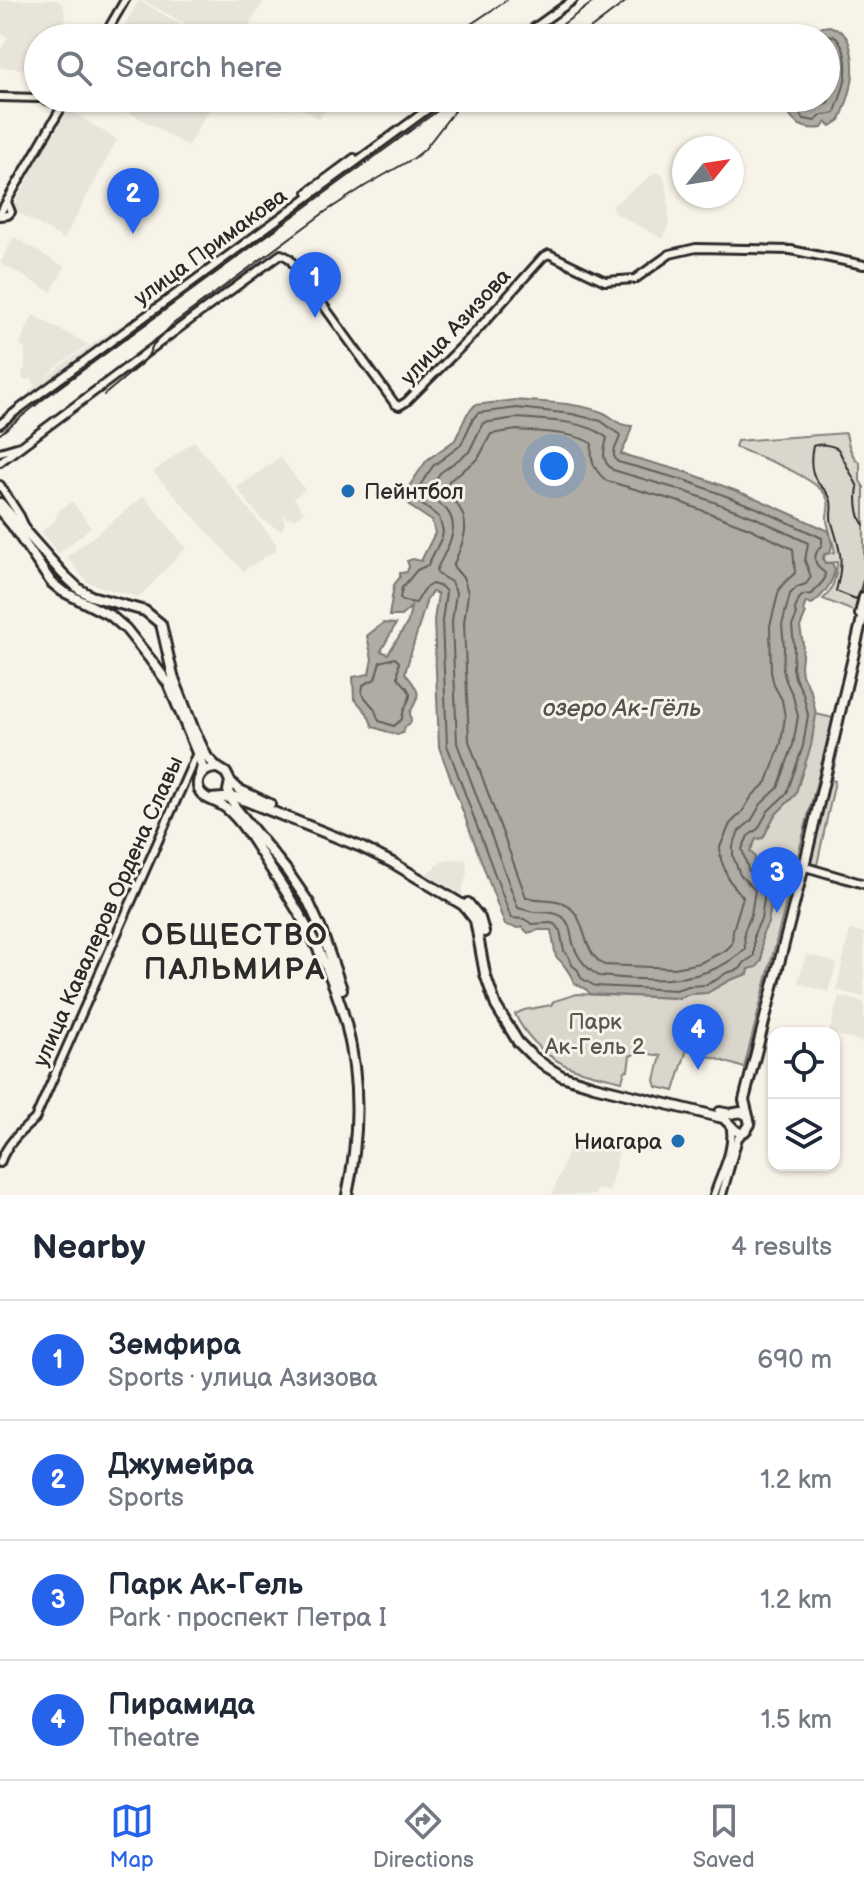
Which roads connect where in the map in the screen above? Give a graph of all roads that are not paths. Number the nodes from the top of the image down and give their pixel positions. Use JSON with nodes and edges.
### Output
{"nodes":[{"id":1,"x":125,"y":0,"type":"edge"},
{"id":2,"x":575,"y":0,"type":"edge"},
{"id":3,"x":111,"y":24,"type":"edge"},
{"id":4,"x":542,"y":24,"type":"edge"},
{"id":5,"x":0,"y":97,"type":"edge"},
{"id":6,"x":24,"y":98,"type":"edge"},
{"id":7,"x":59,"y":112,"type":"edge"},
{"id":8,"x":421,"y":112,"type":"edge"},
{"id":9,"x":4,"y":210,"type":"edge"},
{"id":10,"x":864,"y":264,"type":"edge"},
{"id":11,"x":0,"y":422,"type":"edge"},
{"id":12,"x":21,"y":447,"type":"junction"},
{"id":13,"x":0,"y":452,"type":"edge"},
{"id":14,"x":0,"y":462,"type":"edge"},
{"id":15,"x":0,"y":485,"type":"edge"},
{"id":16,"x":0,"y":503,"type":"edge"},
{"id":17,"x":0,"y":511,"type":"edge"},
{"id":18,"x":18,"y":518,"type":"junction"},
{"id":19,"x":63,"y":574,"type":"junction"},
{"id":20,"x":51,"y":582,"type":"junction"},
{"id":21,"x":864,"y":597,"type":"edge"},
{"id":22,"x":138,"y":608,"type":"junction"},
{"id":23,"x":864,"y":610,"type":"edge"},
{"id":24,"x":126,"y":629,"type":"junction"},
{"id":25,"x":167,"y":648,"type":"junction"},
{"id":26,"x":853,"y":655,"type":"junction"},
{"id":27,"x":864,"y":658,"type":"edge"},
{"id":28,"x":150,"y":659,"type":"junction"},
{"id":29,"x":197,"y":753,"type":"junction"},
{"id":30,"x":218,"y":768,"type":"junction"},
{"id":31,"x":199,"y":778,"type":"junction"},
{"id":32,"x":229,"y":790,"type":"junction"},
{"id":33,"x":214,"y":799,"type":"junction"},
{"id":34,"x":266,"y":806,"type":"junction"},
{"id":35,"x":250,"y":825,"type":"junction"},
{"id":36,"x":802,"y":866,"type":"junction"},
{"id":37,"x":864,"y":884,"type":"edge"},
{"id":38,"x":748,"y":1116,"type":"junction"},
{"id":39,"x":728,"y":1117,"type":"junction"},
{"id":40,"x":746,"y":1130,"type":"junction"},
{"id":41,"x":0,"y":1163,"type":"edge"},
{"id":42,"x":350,"y":1195,"type":"edge"},
{"id":43,"x":714,"y":1195,"type":"edge"},
{"id":44,"x":722,"y":1195,"type":"edge"}],
"edges":[{"from":1,"to":3,"type":"main road"},
{"from":2,"to":4,"type":"main road"},
{"from":5,"to":6,"type":"main road"},
{"from":7,"to":9,"type":"main road"},
{"from":8,"to":11,"type":"main road","name":"улица Примакова"},
{"from":10,"to":12,"type":"main road","name":"улица Азизова"},
{"from":12,"to":13,"type":"main road","name":"улица Азизова"},
{"from":12,"to":14,"type":"main road","name":"улица Азизова"},
{"from":15,"to":18,"type":"main road"},
{"from":16,"to":18,"type":"main road"},
{"from":17,"to":20,"type":"main road"},
{"from":18,"to":19,"type":"main road"},
{"from":19,"to":20,"type":"main road"},
{"from":19,"to":22,"type":"main road"},
{"from":20,"to":24,"type":"main road"},
{"from":21,"to":36,"type":"main road"},
{"from":22,"to":24,"type":"main road"},
{"from":22,"to":25,"type":"main road"},
{"from":23,"to":26,"type":"main road"},
{"from":24,"to":28,"type":"main road"},
{"from":25,"to":28,"type":"main road"},
{"from":25,"to":30,"type":"main road"},
{"from":26,"to":27,"type":"main road"},
{"from":26,"to":36,"type":"main road"},
{"from":28,"to":29,"type":"main road"},
{"from":29,"to":31,"type":"main road"},
{"from":29,"to":41,"type":"main road","name":"улица Кавалеров Ордена Славы"},
{"from":30,"to":31,"type":"main road"},
{"from":30,"to":32,"type":"main road"},
{"from":31,"to":33,"type":"main road"},
{"from":32,"to":33,"type":"main road"},
{"from":32,"to":34,"type":"main road"},
{"from":32,"to":34,"type":"main road"},
{"from":32,"to":35,"type":"main road"},
{"from":33,"to":42,"type":"main road"},
{"from":34,"to":35,"type":"main road"},
{"from":34,"to":39,"type":"main road"},
{"from":35,"to":42,"type":"main road"},
{"from":36,"to":37,"type":"main road"},
{"from":36,"to":38,"type":"main road"},
{"from":36,"to":39,"type":"main road"},
{"from":38,"to":39,"type":"main road"},
{"from":38,"to":40,"type":"main road"},
{"from":39,"to":40,"type":"main road"},
{"from":39,"to":43,"type":"main road"},
{"from":40,"to":44,"type":"main road"}]}
